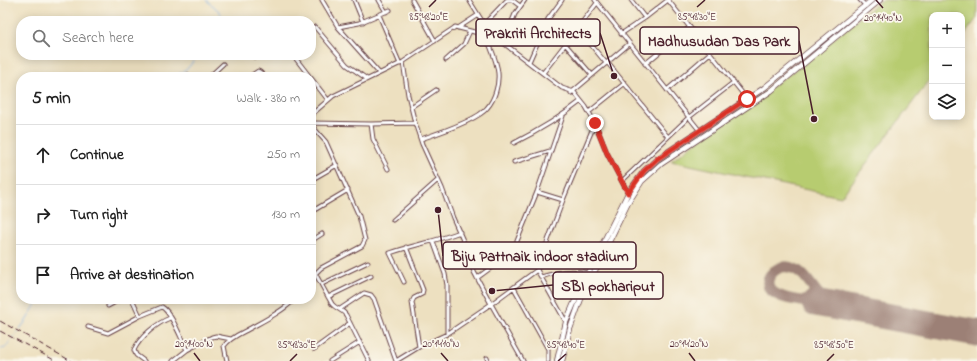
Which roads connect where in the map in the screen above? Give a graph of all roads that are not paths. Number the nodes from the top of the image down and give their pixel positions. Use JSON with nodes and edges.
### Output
{"nodes":[{"id":1,"x":322,"y":0,"type":"edge"},
{"id":2,"x":354,"y":0,"type":"edge"},
{"id":3,"x":379,"y":0,"type":"edge"},
{"id":4,"x":412,"y":0,"type":"edge"},
{"id":5,"x":469,"y":0,"type":"edge"},
{"id":6,"x":524,"y":0,"type":"edge"},
{"id":7,"x":562,"y":0,"type":"edge"},
{"id":8,"x":631,"y":0,"type":"edge"},
{"id":9,"x":668,"y":0,"type":"edge"},
{"id":10,"x":860,"y":0,"type":"edge"},
{"id":11,"x":880,"y":0,"type":"edge"},
{"id":12,"x":596,"y":1,"type":"edge"},
{"id":13,"x":872,"y":2,"type":"edge"},
{"id":14,"x":520,"y":6,"type":"junction"},
{"id":15,"x":867,"y":7,"type":"junction"},
{"id":16,"x":390,"y":10,"type":"dead end"},
{"id":17,"x":386,"y":12,"type":"junction"},
{"id":18,"x":379,"y":15,"type":"junction"},
{"id":19,"x":478,"y":15,"type":"junction"},
{"id":20,"x":645,"y":18,"type":"junction"},
{"id":21,"x":362,"y":22,"type":"junction"},
{"id":22,"x":484,"y":24,"type":"junction"},
{"id":23,"x":316,"y":27,"type":"dead end"},
{"id":24,"x":338,"y":27,"type":"junction"},
{"id":25,"x":690,"y":27,"type":"junction"},
{"id":26,"x":458,"y":28,"type":"junction"},
{"id":27,"x":577,"y":28,"type":"junction"},
{"id":28,"x":470,"y":31,"type":"junction"},
{"id":29,"x":489,"y":32,"type":"junction"},
{"id":30,"x":621,"y":34,"type":"junction"},
{"id":31,"x":486,"y":35,"type":"junction"},
{"id":32,"x":435,"y":41,"type":"junction"},
{"id":33,"x":503,"y":43,"type":"junction"},
{"id":34,"x":565,"y":44,"type":"junction"},
{"id":35,"x":629,"y":44,"type":"junction"},
{"id":36,"x":710,"y":53,"type":"junction"},
{"id":37,"x":297,"y":60,"type":"edge"},
{"id":38,"x":446,"y":60,"type":"dead end"},
{"id":39,"x":529,"y":62,"type":"junction"},
{"id":40,"x":402,"y":63,"type":"junction"},
{"id":41,"x":606,"y":63,"type":"junction"},
{"id":42,"x":223,"y":64,"type":"dead end"},
{"id":43,"x":645,"y":64,"type":"junction"},
{"id":44,"x":214,"y":72,"type":"edge"},
{"id":45,"x":307,"y":72,"type":"edge"},
{"id":46,"x":379,"y":73,"type":"junction"},
{"id":47,"x":543,"y":73,"type":"junction"},
{"id":48,"x":592,"y":75,"type":"junction"},
{"id":49,"x":367,"y":79,"type":"junction"},
{"id":50,"x":734,"y":82,"type":"junction"},
{"id":51,"x":625,"y":83,"type":"junction"},
{"id":52,"x":316,"y":84,"type":"edge"},
{"id":53,"x":436,"y":90,"type":"dead end"},
{"id":54,"x":667,"y":90,"type":"junction"},
{"id":55,"x":571,"y":92,"type":"junction"},
{"id":56,"x":747,"y":99,"type":"junction"},
{"id":57,"x":328,"y":100,"type":"junction"},
{"id":58,"x":581,"y":101,"type":"junction"},
{"id":59,"x":411,"y":107,"type":"junction"},
{"id":60,"x":316,"y":110,"type":"edge"},
{"id":61,"x":589,"y":112,"type":"junction"},
{"id":62,"x":563,"y":116,"type":"junction"},
{"id":63,"x":688,"y":118,"type":"junction"},
{"id":64,"x":415,"y":123,"type":"junction"},
{"id":65,"x":595,"y":123,"type":"junction"},
{"id":66,"x":316,"y":124,"type":"edge"},
{"id":67,"x":371,"y":124,"type":"junction"},
{"id":68,"x":316,"y":130,"type":"edge"},
{"id":69,"x":700,"y":131,"type":"junction"},
{"id":70,"x":668,"y":137,"type":"junction"},
{"id":71,"x":421,"y":139,"type":"junction"},
{"id":72,"x":514,"y":143,"type":"dead end"},
{"id":73,"x":550,"y":151,"type":"junction"},
{"id":74,"x":514,"y":162,"type":"dead end"},
{"id":75,"x":337,"y":165,"type":"junction"},
{"id":76,"x":388,"y":169,"type":"dead end"},
{"id":77,"x":316,"y":177,"type":"edge"},
{"id":78,"x":438,"y":180,"type":"junction"},
{"id":79,"x":622,"y":182,"type":"junction"},
{"id":80,"x":348,"y":190,"type":"junction"},
{"id":81,"x":536,"y":192,"type":"junction"},
{"id":82,"x":628,"y":193,"type":"junction"},
{"id":83,"x":563,"y":200,"type":"junction"},
{"id":84,"x":316,"y":209,"type":"edge"},
{"id":85,"x":393,"y":220,"type":"dead end"},
{"id":86,"x":460,"y":232,"type":"junction"},
{"id":87,"x":322,"y":234,"type":"dead end"},
{"id":88,"x":316,"y":238,"type":"edge"},
{"id":89,"x":433,"y":241,"type":"junction"},
{"id":90,"x":406,"y":247,"type":"junction"},
{"id":91,"x":368,"y":262,"type":"dead end"},
{"id":92,"x":537,"y":270,"type":"junction"},
{"id":93,"x":316,"y":272,"type":"edge"},
{"id":94,"x":588,"y":273,"type":"junction"},
{"id":95,"x":316,"y":275,"type":"edge"},
{"id":96,"x":371,"y":276,"type":"dead end"},
{"id":97,"x":541,"y":277,"type":"junction"},
{"id":98,"x":477,"y":278,"type":"junction"},
{"id":99,"x":404,"y":282,"type":"dead end"},
{"id":100,"x":322,"y":284,"type":"junction"},
{"id":101,"x":514,"y":288,"type":"junction"},
{"id":102,"x":328,"y":297,"type":"junction"},
{"id":103,"x":112,"y":304,"type":"edge"},
{"id":104,"x":134,"y":304,"type":"edge"},
{"id":105,"x":289,"y":304,"type":"edge"},
{"id":106,"x":491,"y":304,"type":"junction"},
{"id":107,"x":108,"y":306,"type":"dead end"},
{"id":108,"x":340,"y":309,"type":"junction"},
{"id":109,"x":140,"y":316,"type":"junction"},
{"id":110,"x":170,"y":318,"type":"junction"},
{"id":111,"x":566,"y":322,"type":"junction"},
{"id":112,"x":350,"y":323,"type":"junction"},
{"id":113,"x":88,"y":327,"type":"dead end"},
{"id":114,"x":446,"y":334,"type":"junction"},
{"id":115,"x":231,"y":339,"type":"junction"},
{"id":116,"x":360,"y":342,"type":"junction"},
{"id":117,"x":419,"y":347,"type":"junction"},
{"id":118,"x":314,"y":349,"type":"dead end"},
{"id":119,"x":187,"y":350,"type":"junction"},
{"id":120,"x":144,"y":361,"type":"edge"},
{"id":121,"x":173,"y":361,"type":"edge"},
{"id":122,"x":227,"y":361,"type":"edge"},
{"id":123,"x":330,"y":361,"type":"edge"},
{"id":124,"x":369,"y":361,"type":"edge"},
{"id":125,"x":396,"y":361,"type":"edge"},
{"id":126,"x":523,"y":361,"type":"edge"},
{"id":127,"x":548,"y":361,"type":"edge"},
{"id":128,"x":557,"y":361,"type":"edge"},
{"id":129,"x":562,"y":361,"type":"edge"}],
"edges":[{"from":1,"to":24,"type":"street"},
{"from":2,"to":21,"type":"street"},
{"from":3,"to":17,"type":"street"},
{"from":4,"to":32,"type":"street"},
{"from":5,"to":19,"type":"street"},
{"from":6,"to":14,"type":"street"},
{"from":7,"to":39,"type":"street"},
{"from":8,"to":20,"type":"street"},
{"from":9,"to":20,"type":"street"},
{"from":9,"to":25,"type":"street"},
{"from":10,"to":15,"type":"street"},
{"from":11,"to":13,"type":"main road"},
{"from":12,"to":27,"type":"street"},
{"from":12,"to":30,"type":"street"},
{"from":13,"to":15,"type":"main road"},
{"from":14,"to":22,"type":"street"},
{"from":14,"to":33,"type":"street"},
{"from":15,"to":56,"type":"main road"},
{"from":15,"to":129,"type":"main road"},
{"from":16,"to":17,"type":"street"},
{"from":17,"to":18,"type":"street"},
{"from":18,"to":21,"type":"street"},
{"from":18,"to":40,"type":"street"},
{"from":19,"to":22,"type":"street"},
{"from":19,"to":26,"type":"street"},
{"from":20,"to":30,"type":"street"},
{"from":21,"to":24,"type":"street"},
{"from":22,"to":29,"type":"street"},
{"from":23,"to":49,"type":"street"},
{"from":24,"to":46,"type":"street"},
{"from":25,"to":36,"type":"street"},
{"from":25,"to":43,"type":"street"},
{"from":26,"to":28,"type":"street"},
{"from":26,"to":32,"type":"street"},
{"from":27,"to":34,"type":"street"},
{"from":27,"to":41,"type":"street"},
{"from":28,"to":31,"type":"street"},
{"from":28,"to":38,"type":"street"},
{"from":29,"to":31,"type":"street"},
{"from":29,"to":33,"type":"street"},
{"from":30,"to":35,"type":"street"},
{"from":31,"to":71,"type":"street"},
{"from":32,"to":40,"type":"street"},
{"from":33,"to":39,"type":"street"},
{"from":34,"to":47,"type":"street"},
{"from":34,"to":48,"type":"street"},
{"from":35,"to":41,"type":"street"},
{"from":35,"to":43,"type":"street"},
{"from":36,"to":50,"type":"street"},
{"from":36,"to":54,"type":"street"},
{"from":37,"to":45,"type":"street"},
{"from":39,"to":47,"type":"street"},
{"from":40,"to":46,"type":"street"},
{"from":40,"to":59,"type":"street"},
{"from":41,"to":48,"type":"street"},
{"from":41,"to":51,"type":"street"},
{"from":42,"to":44,"type":"street"},
{"from":43,"to":54,"type":"street"},
{"from":46,"to":49,"type":"street"},
{"from":47,"to":55,"type":"street"},
{"from":48,"to":55,"type":"street"},
{"from":49,"to":57,"type":"street"},
{"from":50,"to":56,"type":"street"},
{"from":50,"to":63,"type":"street"},
{"from":51,"to":61,"type":"street"},
{"from":51,"to":70,"type":"street"},
{"from":52,"to":57,"type":"street"},
{"from":53,"to":59,"type":"street"},
{"from":54,"to":63,"type":"street"},
{"from":55,"to":58,"type":"street"},
{"from":56,"to":69,"type":"main road"},
{"from":57,"to":60,"type":"street"},
{"from":58,"to":61,"type":"street"},
{"from":58,"to":62,"type":"street"},
{"from":59,"to":64,"type":"street"},
{"from":61,"to":65,"type":"street"},
{"from":62,"to":72,"type":"street"},
{"from":62,"to":73,"type":"street"},
{"from":63,"to":69,"type":"street"},
{"from":63,"to":70,"type":"street"},
{"from":64,"to":67,"type":"street"},
{"from":64,"to":71,"type":"street"},
{"from":65,"to":79,"type":"street"},
{"from":65,"to":83,"type":"street"},
{"from":66,"to":67,"type":"street"},
{"from":67,"to":76,"type":"street"},
{"from":68,"to":75,"type":"street"},
{"from":69,"to":82,"type":"main road"},
{"from":70,"to":79,"type":"street"},
{"from":71,"to":78,"type":"street"},
{"from":73,"to":74,"type":"street"},
{"from":73,"to":81,"type":"street"},
{"from":75,"to":77,"type":"street"},
{"from":75,"to":80,"type":"street"},
{"from":78,"to":85,"type":"street"},
{"from":78,"to":86,"type":"street"},
{"from":79,"to":82,"type":"street"},
{"from":80,"to":84,"type":"street"},
{"from":80,"to":93,"type":"street"},
{"from":81,"to":83,"type":"street"},
{"from":81,"to":98,"type":"street"},
{"from":82,"to":94,"type":"main road"},
{"from":83,"to":92,"type":"street"},
{"from":86,"to":89,"type":"street"},
{"from":86,"to":98,"type":"street"},
{"from":87,"to":88,"type":"street"},
{"from":89,"to":90,"type":"street"},
{"from":89,"to":114,"type":"street"},
{"from":90,"to":99,"type":"street"},
{"from":90,"to":117,"type":"street"},
{"from":91,"to":100,"type":"street"},
{"from":92,"to":97,"type":"street"},
{"from":92,"to":101,"type":"street"},
{"from":94,"to":97,"type":"street"},
{"from":94,"to":111,"type":"main road"},
{"from":95,"to":100,"type":"street"},
{"from":96,"to":102,"type":"street"},
{"from":97,"to":111,"type":"street"},
{"from":98,"to":106,"type":"street"},
{"from":100,"to":102,"type":"street"},
{"from":101,"to":106,"type":"street"},
{"from":101,"to":127,"type":"street"},
{"from":102,"to":108,"type":"street"},
{"from":103,"to":107,"type":"street"},
{"from":104,"to":109,"type":"street"},
{"from":105,"to":115,"type":"street"},
{"from":106,"to":114,"type":"street"},
{"from":106,"to":126,"type":"street"},
{"from":108,"to":112,"type":"street"},
{"from":108,"to":125,"type":"street"},
{"from":109,"to":110,"type":"street"},
{"from":109,"to":113,"type":"street"},
{"from":110,"to":119,"type":"street"},
{"from":110,"to":120,"type":"street"},
{"from":111,"to":128,"type":"main road"},
{"from":112,"to":116,"type":"street"},
{"from":112,"to":118,"type":"street"},
{"from":114,"to":117,"type":"street"},
{"from":115,"to":119,"type":"street"},
{"from":115,"to":122,"type":"street"},
{"from":116,"to":123,"type":"street"},
{"from":116,"to":124,"type":"street"},
{"from":117,"to":125,"type":"street"},
{"from":119,"to":121,"type":"street"}]}
